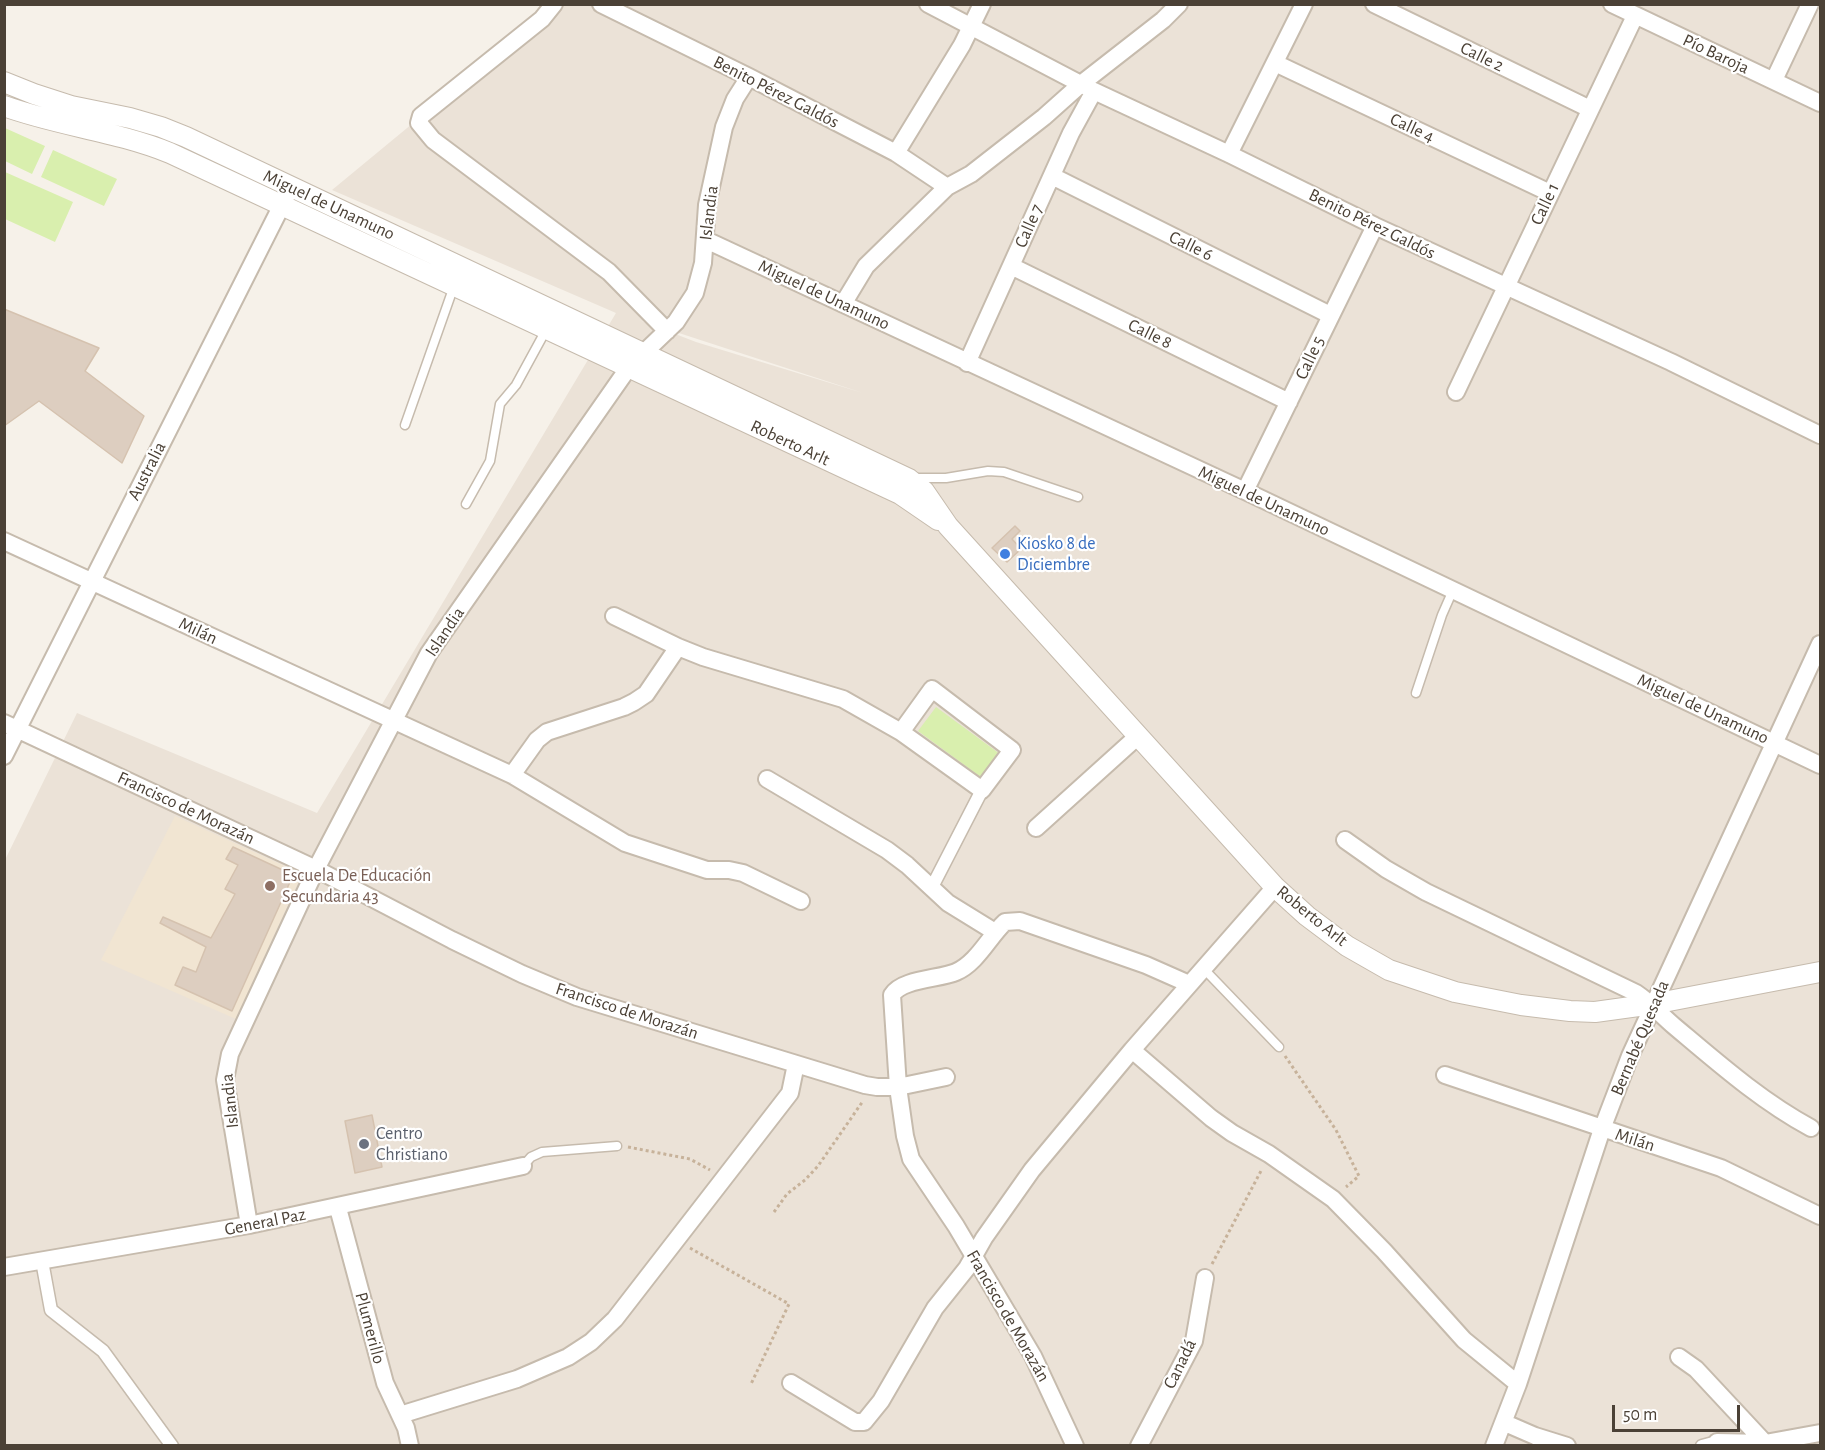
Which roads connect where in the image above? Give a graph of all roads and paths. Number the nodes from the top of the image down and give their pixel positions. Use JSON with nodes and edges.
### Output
{"nodes":[{"id":1,"x":554,"y":4,"type":"edge"},
{"id":2,"x":928,"y":4,"type":"edge"},
{"id":3,"x":982,"y":4,"type":"edge"},
{"id":4,"x":1179,"y":4,"type":"edge"},
{"id":5,"x":1304,"y":4,"type":"edge"},
{"id":6,"x":1374,"y":4,"type":"edge"},
{"id":7,"x":1612,"y":4,"type":"edge"},
{"id":8,"x":1810,"y":4,"type":"edge"},
{"id":9,"x":608,"y":6,"type":"edge"},
{"id":10,"x":1635,"y":16,"type":"junction"},
{"id":11,"x":971,"y":28,"type":"junction"},
{"id":12,"x":1275,"y":63,"type":"junction"},
{"id":13,"x":749,"y":77,"type":"junction"},
{"id":14,"x":1774,"y":80,"type":"junction"},
{"id":15,"x":4,"y":82,"type":"edge"},
{"id":16,"x":1087,"y":87,"type":"junction"},
{"id":17,"x":1821,"y":104,"type":"edge"},
{"id":18,"x":4,"y":106,"type":"edge"},
{"id":19,"x":1590,"y":109,"type":"junction"},
{"id":20,"x":896,"y":153,"type":"junction"},
{"id":21,"x":1229,"y":154,"type":"junction"},
{"id":22,"x":1052,"y":176,"type":"junction"},
{"id":23,"x":291,"y":187,"type":"junction"},
{"id":24,"x":947,"y":187,"type":"junction"},
{"id":25,"x":1550,"y":193,"type":"junction"},
{"id":26,"x":282,"y":205,"type":"junction"},
{"id":27,"x":1374,"y":226,"type":"junction"},
{"id":28,"x":706,"y":240,"type":"junction"},
{"id":29,"x":1011,"y":266,"type":"junction"},
{"id":30,"x":454,"y":286,"type":"junction"},
{"id":31,"x":1507,"y":287,"type":"junction"},
{"id":32,"x":843,"y":304,"type":"junction"},
{"id":33,"x":1330,"y":315,"type":"junction"},
{"id":34,"x":547,"y":330,"type":"junction"},
{"id":35,"x":667,"y":331,"type":"junction"},
{"id":36,"x":644,"y":354,"type":"junction"},
{"id":37,"x":967,"y":363,"type":"junction"},
{"id":38,"x":628,"y":368,"type":"junction"},
{"id":39,"x":1456,"y":392,"type":"dead end"},
{"id":40,"x":1289,"y":402,"type":"junction"},
{"id":41,"x":405,"y":425,"type":"dead end"},
{"id":42,"x":1821,"y":435,"type":"edge"},
{"id":43,"x":909,"y":478,"type":"junction"},
{"id":44,"x":1245,"y":491,"type":"junction"},
{"id":45,"x":1078,"y":497,"type":"dead end"},
{"id":46,"x":466,"y":504,"type":"dead end"},
{"id":47,"x":948,"y":526,"type":"junction"},
{"id":48,"x":4,"y":541,"type":"edge"},
{"id":49,"x":91,"y":582,"type":"junction"},
{"id":50,"x":1453,"y":590,"type":"junction"},
{"id":51,"x":614,"y":616,"type":"dead end"},
{"id":52,"x":1821,"y":644,"type":"edge"},
{"id":53,"x":678,"y":647,"type":"junction"},
{"id":54,"x":1416,"y":693,"type":"dead end"},
{"id":55,"x":392,"y":720,"type":"junction"},
{"id":56,"x":11,"y":726,"type":"edge"},
{"id":57,"x":901,"y":732,"type":"junction"},
{"id":58,"x":1138,"y":736,"type":"junction"},
{"id":59,"x":1774,"y":743,"type":"junction"},
{"id":60,"x":4,"y":756,"type":"edge"},
{"id":61,"x":1821,"y":765,"type":"edge"},
{"id":62,"x":512,"y":775,"type":"junction"},
{"id":63,"x":767,"y":779,"type":"dead end"},
{"id":64,"x":982,"y":790,"type":"junction"},
{"id":65,"x":1036,"y":828,"type":"dead end"},
{"id":66,"x":1345,"y":840,"type":"dead end"},
{"id":67,"x":316,"y":869,"type":"junction"},
{"id":68,"x":932,"y":887,"type":"junction"},
{"id":69,"x":1275,"y":887,"type":"junction"},
{"id":70,"x":801,"y":901,"type":"dead end"},
{"id":71,"x":995,"y":932,"type":"junction"},
{"id":72,"x":1202,"y":968,"type":"junction"},
{"id":73,"x":1821,"y":972,"type":"edge"},
{"id":74,"x":1189,"y":984,"type":"junction"},
{"id":75,"x":1653,"y":1004,"type":"junction"},
{"id":76,"x":1280,"y":1047,"type":"joint"},
{"id":77,"x":1132,"y":1050,"type":"junction"},
{"id":78,"x":796,"y":1064,"type":"junction"},
{"id":79,"x":1445,"y":1075,"type":"dead end"},
{"id":80,"x":946,"y":1077,"type":"dead end"},
{"id":81,"x":870,"y":1086,"type":"junction"},
{"id":82,"x":898,"y":1088,"type":"junction"},
{"id":83,"x":1811,"y":1128,"type":"dead end"},
{"id":84,"x":1602,"y":1129,"type":"junction"},
{"id":85,"x":617,"y":1146,"type":"joint"},
{"id":86,"x":1269,"y":1154,"type":"junction"},
{"id":87,"x":523,"y":1166,"type":"joint"},
{"id":88,"x":724,"y":1177,"type":"junction"},
{"id":89,"x":1333,"y":1199,"type":"junction"},
{"id":90,"x":338,"y":1208,"type":"junction"},
{"id":91,"x":774,"y":1212,"type":"dead end"},
{"id":92,"x":1821,"y":1216,"type":"edge"},
{"id":93,"x":249,"y":1226,"type":"junction"},
{"id":94,"x":676,"y":1240,"type":"junction"},
{"id":95,"x":974,"y":1258,"type":"junction"},
{"id":96,"x":42,"y":1261,"type":"junction"},
{"id":97,"x":4,"y":1267,"type":"edge"},
{"id":98,"x":1204,"y":1278,"type":"joint"},
{"id":99,"x":1679,"y":1357,"type":"dead end"},
{"id":100,"x":791,"y":1383,"type":"dead end"},
{"id":101,"x":751,"y":1384,"type":"dead end"},
{"id":102,"x":1518,"y":1384,"type":"junction"},
{"id":103,"x":400,"y":1415,"type":"junction"},
{"id":104,"x":1505,"y":1423,"type":"junction"},
{"id":105,"x":1821,"y":1433,"type":"edge"},
{"id":106,"x":1766,"y":1443,"type":"junction"},
{"id":107,"x":1710,"y":1444,"type":"edge"},
{"id":108,"x":172,"y":1446,"type":"edge"},
{"id":109,"x":410,"y":1446,"type":"edge"},
{"id":110,"x":1075,"y":1446,"type":"edge"},
{"id":111,"x":1139,"y":1446,"type":"edge"},
{"id":112,"x":1494,"y":1446,"type":"edge"},
{"id":113,"x":1568,"y":1446,"type":"edge"}],
"edges":[{"from":1,"to":35,"type":"street"},
{"from":2,"to":11,"type":"street","name":"Benito Pérez Galdós"},
{"from":3,"to":11,"type":"street"},
{"from":4,"to":16,"type":"street"},
{"from":5,"to":12,"type":"street"},
{"from":6,"to":19,"type":"street","name":"Calle 2"},
{"from":7,"to":10,"type":"street","name":"Pío Baroja"},
{"from":8,"to":14,"type":"street"},
{"from":9,"to":13,"type":"street","name":"Benito Pérez Galdós"},
{"from":10,"to":14,"type":"street","name":"Pío Baroja"},
{"from":10,"to":19,"type":"street","name":"Calle 1"},
{"from":11,"to":16,"type":"street","name":"Benito Pérez Galdós"},
{"from":11,"to":20,"type":"street"},
{"from":12,"to":21,"type":"street"},
{"from":12,"to":25,"type":"street","name":"Calle 4"},
{"from":13,"to":20,"type":"street","name":"Benito Pérez Galdós"},
{"from":13,"to":28,"type":"street","name":"Islandia"},
{"from":14,"to":17,"type":"street","name":"Pío Baroja"},
{"from":15,"to":23,"type":"street","name":"Miguel de Unamuno"},
{"from":16,"to":21,"type":"street","name":"Benito Pérez Galdós"},
{"from":16,"to":22,"type":"street","name":"Calle 7"},
{"from":16,"to":24,"type":"street"},
{"from":18,"to":26,"type":"street","name":"Miguel de Unamuno"},
{"from":19,"to":25,"type":"street","name":"Calle 1"},
{"from":20,"to":24,"type":"street","name":"Benito Pérez Galdós"},
{"from":21,"to":27,"type":"street","name":"Benito Pérez Galdós"},
{"from":22,"to":29,"type":"street","name":"Calle 7"},
{"from":22,"to":33,"type":"street","name":"Calle 6"},
{"from":23,"to":26,"type":"street","name":"Australia"},
{"from":23,"to":36,"type":"street","name":"Miguel de Unamuno"},
{"from":24,"to":32,"type":"street"},
{"from":25,"to":31,"type":"street","name":"Calle 1"},
{"from":26,"to":30,"type":"street","name":"Miguel de Unamuno"},
{"from":26,"to":49,"type":"street","name":"Australia"},
{"from":27,"to":31,"type":"street","name":"Benito Pérez Galdós"},
{"from":27,"to":33,"type":"street","name":"Calle 5"},
{"from":28,"to":32,"type":"street","name":"Miguel de Unamuno"},
{"from":28,"to":35,"type":"street","name":"Islandia"},
{"from":29,"to":37,"type":"street","name":"Calle 7"},
{"from":29,"to":40,"type":"street","name":"Calle 8"},
{"from":30,"to":34,"type":"street","name":"Miguel de Unamuno"},
{"from":30,"to":41,"type":"lane"},
{"from":31,"to":39,"type":"street","name":"Calle 1"},
{"from":31,"to":42,"type":"street","name":"Benito Pérez Galdós"},
{"from":32,"to":37,"type":"street","name":"Miguel de Unamuno"},
{"from":33,"to":40,"type":"street","name":"Calle 5"},
{"from":34,"to":38,"type":"street","name":"Miguel de Unamuno"},
{"from":34,"to":46,"type":"lane"},
{"from":35,"to":36,"type":"street","name":"Islandia"},
{"from":36,"to":38,"type":"street","name":"Islandia"},
{"from":36,"to":43,"type":"street","name":"Roberto Arlt"},
{"from":37,"to":44,"type":"street","name":"Miguel de Unamuno"},
{"from":38,"to":47,"type":"street","name":"Roberto Arlt"},
{"from":38,"to":55,"type":"street","name":"Islandia"},
{"from":40,"to":44,"type":"street","name":"Calle 5"},
{"from":43,"to":45,"type":"lane"},
{"from":43,"to":47,"type":"street","name":"Roberto Arlt"},
{"from":44,"to":50,"type":"street","name":"Miguel de Unamuno"},
{"from":47,"to":58,"type":"street","name":"Roberto Arlt"},
{"from":48,"to":49,"type":"street","name":"Milán"},
{"from":49,"to":55,"type":"street","name":"Milán"},
{"from":49,"to":56,"type":"street","name":"Australia"},
{"from":50,"to":54,"type":"lane"},
{"from":50,"to":59,"type":"street","name":"Miguel de Unamuno"},
{"from":51,"to":53,"type":"street"},
{"from":52,"to":59,"type":"street","name":"Bernabé Quesada"},
{"from":53,"to":57,"type":"street"},
{"from":53,"to":62,"type":"street"},
{"from":55,"to":62,"type":"street","name":"Milán"},
{"from":55,"to":67,"type":"street","name":"Islandia"},
{"from":56,"to":60,"type":"street","name":"Australia"},
{"from":56,"to":67,"type":"street","name":"Francisco de Morazán"},
{"from":57,"to":64,"type":"street"},
{"from":57,"to":64,"type":"street"},
{"from":58,"to":65,"type":"street"},
{"from":58,"to":69,"type":"street","name":"Roberto Arlt"},
{"from":59,"to":61,"type":"street","name":"Miguel de Unamuno"},
{"from":59,"to":75,"type":"street","name":"Bernabé Quesada"},
{"from":62,"to":70,"type":"street","name":"Milán"},
{"from":63,"to":68,"type":"street"},
{"from":64,"to":68,"type":"street"},
{"from":66,"to":75,"type":"street"},
{"from":67,"to":78,"type":"street","name":"Francisco de Morazán"},
{"from":67,"to":93,"type":"street","name":"Islandia"},
{"from":68,"to":71,"type":"street"},
{"from":69,"to":72,"type":"street"},
{"from":69,"to":75,"type":"street","name":"Roberto Arlt"},
{"from":71,"to":74,"type":"street"},
{"from":71,"to":82,"type":"street"},
{"from":72,"to":74,"type":"street"},
{"from":72,"to":76,"type":"lane"},
{"from":73,"to":75,"type":"street","name":"Roberto Arlt"},
{"from":74,"to":77,"type":"street"},
{"from":75,"to":83,"type":"street"},
{"from":75,"to":84,"type":"street","name":"Bernabé Quesada"},
{"from":76,"to":89,"type":"path"},
{"from":77,"to":86,"type":"street"},
{"from":77,"to":95,"type":"street"},
{"from":78,"to":81,"type":"street","name":"Francisco de Morazán"},
{"from":78,"to":88,"type":"street"},
{"from":79,"to":84,"type":"street","name":"Milán"},
{"from":80,"to":82,"type":"street"},
{"from":81,"to":82,"type":"street","name":"Francisco de Morazán"},
{"from":81,"to":91,"type":"path"},
{"from":82,"to":95,"type":"street","name":"Francisco de Morazán"},
{"from":84,"to":92,"type":"street","name":"Milán"},
{"from":84,"to":102,"type":"street","name":"Bernabé Quesada"},
{"from":85,"to":87,"type":"lane"},
{"from":85,"to":88,"type":"path"},
{"from":86,"to":89,"type":"street"},
{"from":86,"to":98,"type":"path"},
{"from":87,"to":90,"type":"street","name":"General Paz"},
{"from":88,"to":94,"type":"street"},
{"from":89,"to":102,"type":"street"},
{"from":90,"to":93,"type":"street","name":"General Paz"},
{"from":90,"to":103,"type":"street","name":"Plumerillo"},
{"from":93,"to":96,"type":"street","name":"General Paz"},
{"from":94,"to":101,"type":"path"},
{"from":94,"to":103,"type":"street"},
{"from":95,"to":100,"type":"street"},
{"from":95,"to":110,"type":"street","name":"Francisco de Morazán"},
{"from":96,"to":97,"type":"street","name":"General Paz"},
{"from":96,"to":108,"type":"street"},
{"from":98,"to":111,"type":"street","name":"Canadá"},
{"from":99,"to":106,"type":"street"},
{"from":102,"to":104,"type":"street","name":"Bernabé Quesada"},
{"from":103,"to":109,"type":"street","name":"Plumerillo"},
{"from":104,"to":112,"type":"street","name":"Bernabé Quesada"},
{"from":104,"to":113,"type":"street"},
{"from":105,"to":106,"type":"street"},
{"from":106,"to":107,"type":"street"}]}
